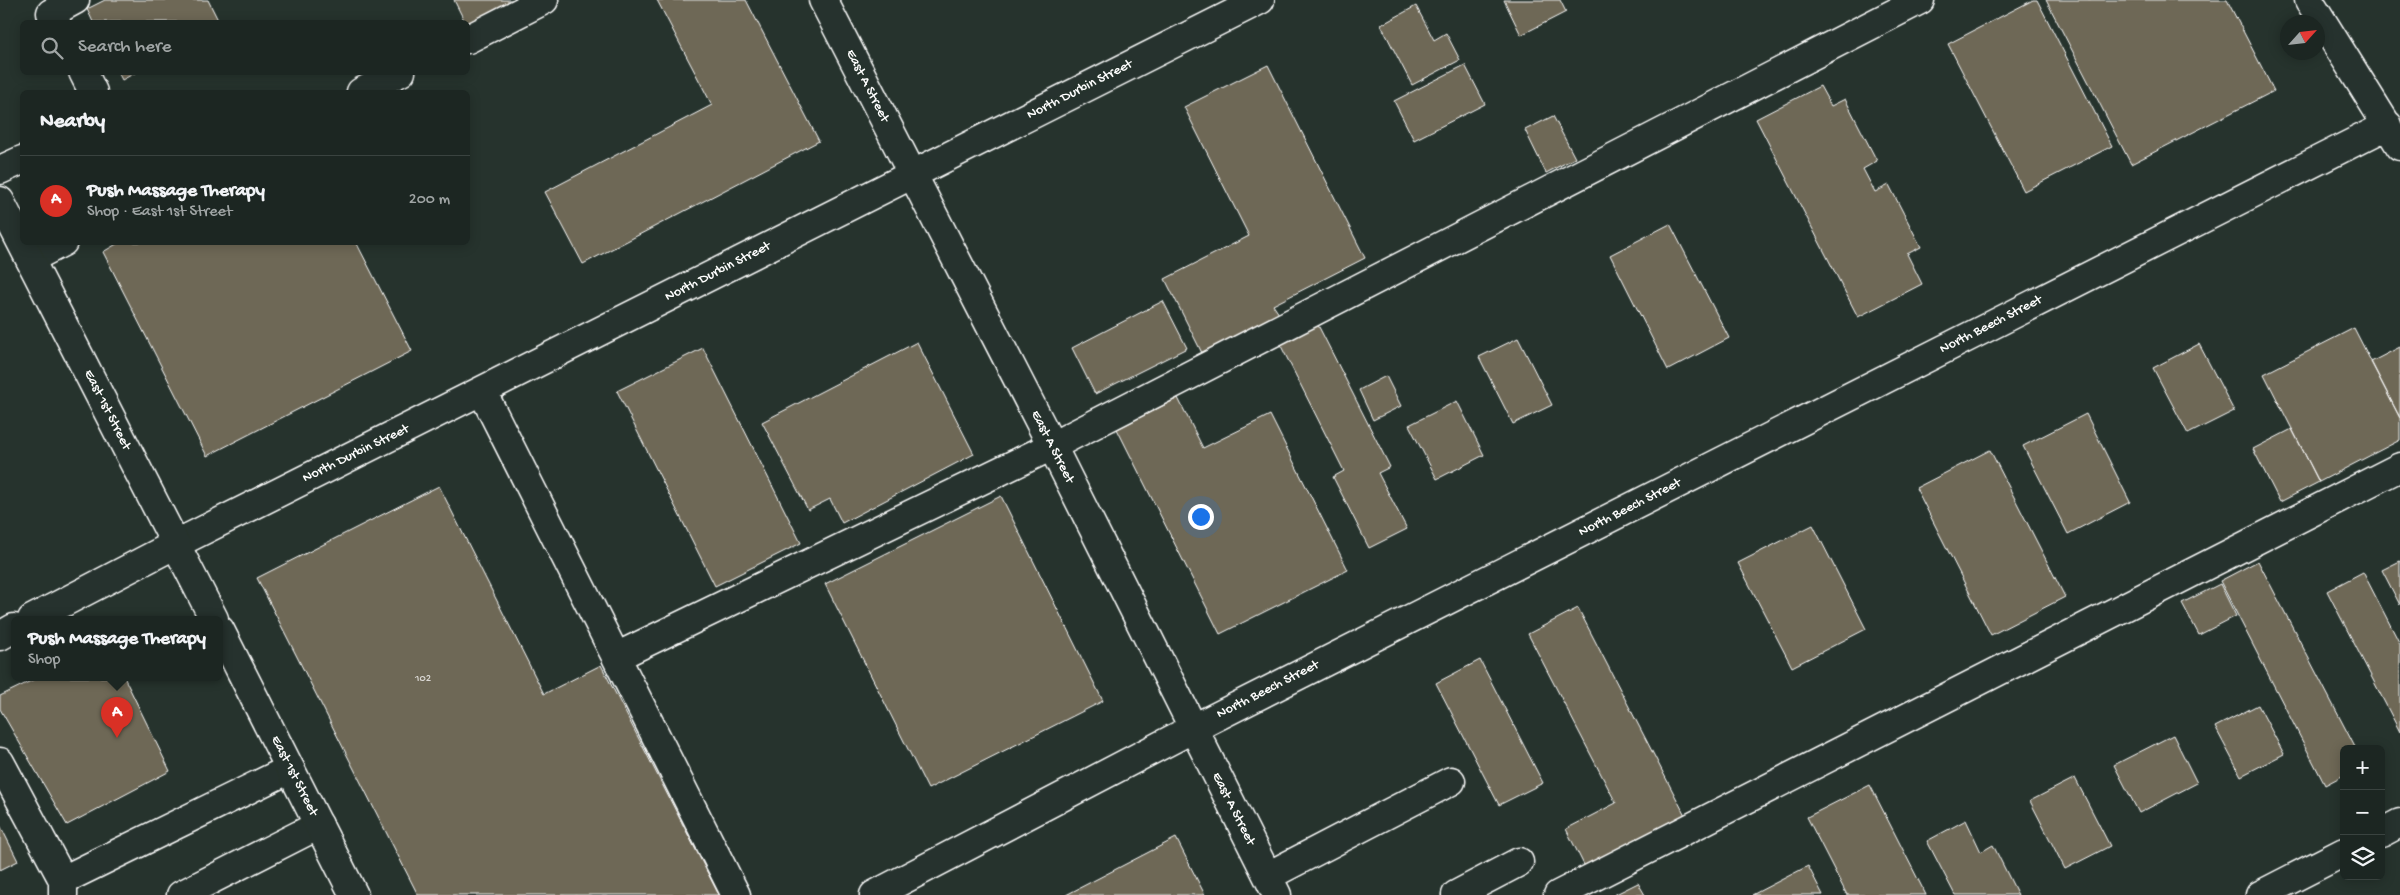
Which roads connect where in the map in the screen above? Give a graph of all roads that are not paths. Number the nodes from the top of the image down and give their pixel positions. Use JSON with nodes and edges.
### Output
{"nodes":[{"id":1,"x":75,"y":0,"type":"edge"},
{"id":2,"x":544,"y":0,"type":"edge"},
{"id":3,"x":823,"y":0,"type":"edge"},
{"id":4,"x":1260,"y":0,"type":"edge"},
{"id":5,"x":1920,"y":0,"type":"edge"},
{"id":6,"x":2309,"y":0,"type":"edge"},
{"id":7,"x":55,"y":20,"type":"edge"},
{"id":8,"x":470,"y":38,"type":"edge"},
{"id":9,"x":84,"y":75,"type":"edge"},
{"id":10,"x":395,"y":75,"type":"edge"},
{"id":11,"x":92,"y":90,"type":"edge"},
{"id":12,"x":365,"y":90,"type":"edge"},
{"id":13,"x":2394,"y":135,"type":"edge"},
{"id":14,"x":20,"y":161,"type":"edge"},
{"id":15,"x":0,"y":170,"type":"edge"},
{"id":16,"x":912,"y":174,"type":"junction"},
{"id":17,"x":0,"y":201,"type":"edge"},
{"id":18,"x":20,"y":240,"type":"edge"},
{"id":19,"x":23,"y":245,"type":"edge"},
{"id":20,"x":57,"y":245,"type":"edge"},
{"id":21,"x":30,"y":259,"type":"junction"},
{"id":22,"x":482,"y":391,"type":"junction"},
{"id":23,"x":1052,"y":446,"type":"junction"},
{"id":24,"x":2400,"y":466,"type":"edge"},
{"id":25,"x":176,"y":544,"type":"junction"},
{"id":26,"x":38,"y":616,"type":"edge"},
{"id":27,"x":212,"y":616,"type":"edge"},
{"id":28,"x":11,"y":630,"type":"edge"},
{"id":29,"x":0,"y":636,"type":"edge"},
{"id":30,"x":223,"y":636,"type":"edge"},
{"id":31,"x":616,"y":657,"type":"junction"},
{"id":32,"x":1192,"y":728,"type":"junction"},
{"id":33,"x":0,"y":762,"type":"edge"},
{"id":34,"x":290,"y":769,"type":"junction"},
{"id":35,"x":1451,"y":781,"type":"dead end"},
{"id":36,"x":2400,"y":823,"type":"edge"},
{"id":37,"x":319,"y":825,"type":"junction"},
{"id":38,"x":2385,"y":830,"type":"edge"},
{"id":39,"x":2340,"y":854,"type":"edge"},
{"id":40,"x":1519,"y":862,"type":"dead end"},
{"id":41,"x":1272,"y":885,"type":"edge"},
{"id":42,"x":219,"y":886,"type":"edge"},
{"id":43,"x":63,"y":887,"type":"edge"},
{"id":44,"x":181,"y":895,"type":"edge"},
{"id":45,"x":354,"y":895,"type":"edge"},
{"id":46,"x":736,"y":895,"type":"edge"},
{"id":47,"x":874,"y":895,"type":"edge"},
{"id":48,"x":1456,"y":895,"type":"edge"},
{"id":49,"x":1558,"y":895,"type":"edge"},
{"id":50,"x":2260,"y":895,"type":"edge"}],
"edges":[{"from":1,"to":7,"type":"street"},
{"from":2,"to":8,"type":"street"},
{"from":3,"to":16,"type":"street","name":"East A Street"},
{"from":4,"to":16,"type":"street","name":"North Durbin Street"},
{"from":5,"to":23,"type":"street"},
{"from":6,"to":13,"type":"street"},
{"from":9,"to":11,"type":"street"},
{"from":10,"to":12,"type":"street"},
{"from":13,"to":32,"type":"street","name":"North Beech Street"},
{"from":14,"to":15,"type":"street"},
{"from":16,"to":22,"type":"street","name":"North Durbin Street"},
{"from":16,"to":23,"type":"street","name":"East A Street"},
{"from":17,"to":18,"type":"street","name":"East 1st Street"},
{"from":19,"to":21,"type":"street","name":"East 1st Street"},
{"from":20,"to":21,"type":"street"},
{"from":21,"to":25,"type":"street","name":"East 1st Street"},
{"from":22,"to":25,"type":"street","name":"North Durbin Street"},
{"from":22,"to":31,"type":"street"},
{"from":23,"to":31,"type":"street"},
{"from":23,"to":32,"type":"street","name":"East A Street"},
{"from":24,"to":49,"type":"street"},
{"from":25,"to":26,"type":"street","name":"North Durbin Street"},
{"from":25,"to":27,"type":"street","name":"East 1st Street"},
{"from":28,"to":29,"type":"street"},
{"from":30,"to":34,"type":"street","name":"East 1st Street"},
{"from":31,"to":46,"type":"street"},
{"from":32,"to":41,"type":"street","name":"East A Street"},
{"from":32,"to":47,"type":"street","name":"North Beech Street"},
{"from":33,"to":43,"type":"street"},
{"from":34,"to":37,"type":"street","name":"East 1st Street"},
{"from":34,"to":43,"type":"street"},
{"from":35,"to":41,"type":"street"},
{"from":36,"to":38,"type":"street"},
{"from":37,"to":42,"type":"street"},
{"from":37,"to":45,"type":"street","name":"East 1st Street"},
{"from":39,"to":50,"type":"street"},
{"from":40,"to":48,"type":"street"},
{"from":42,"to":44,"type":"street"}]}
